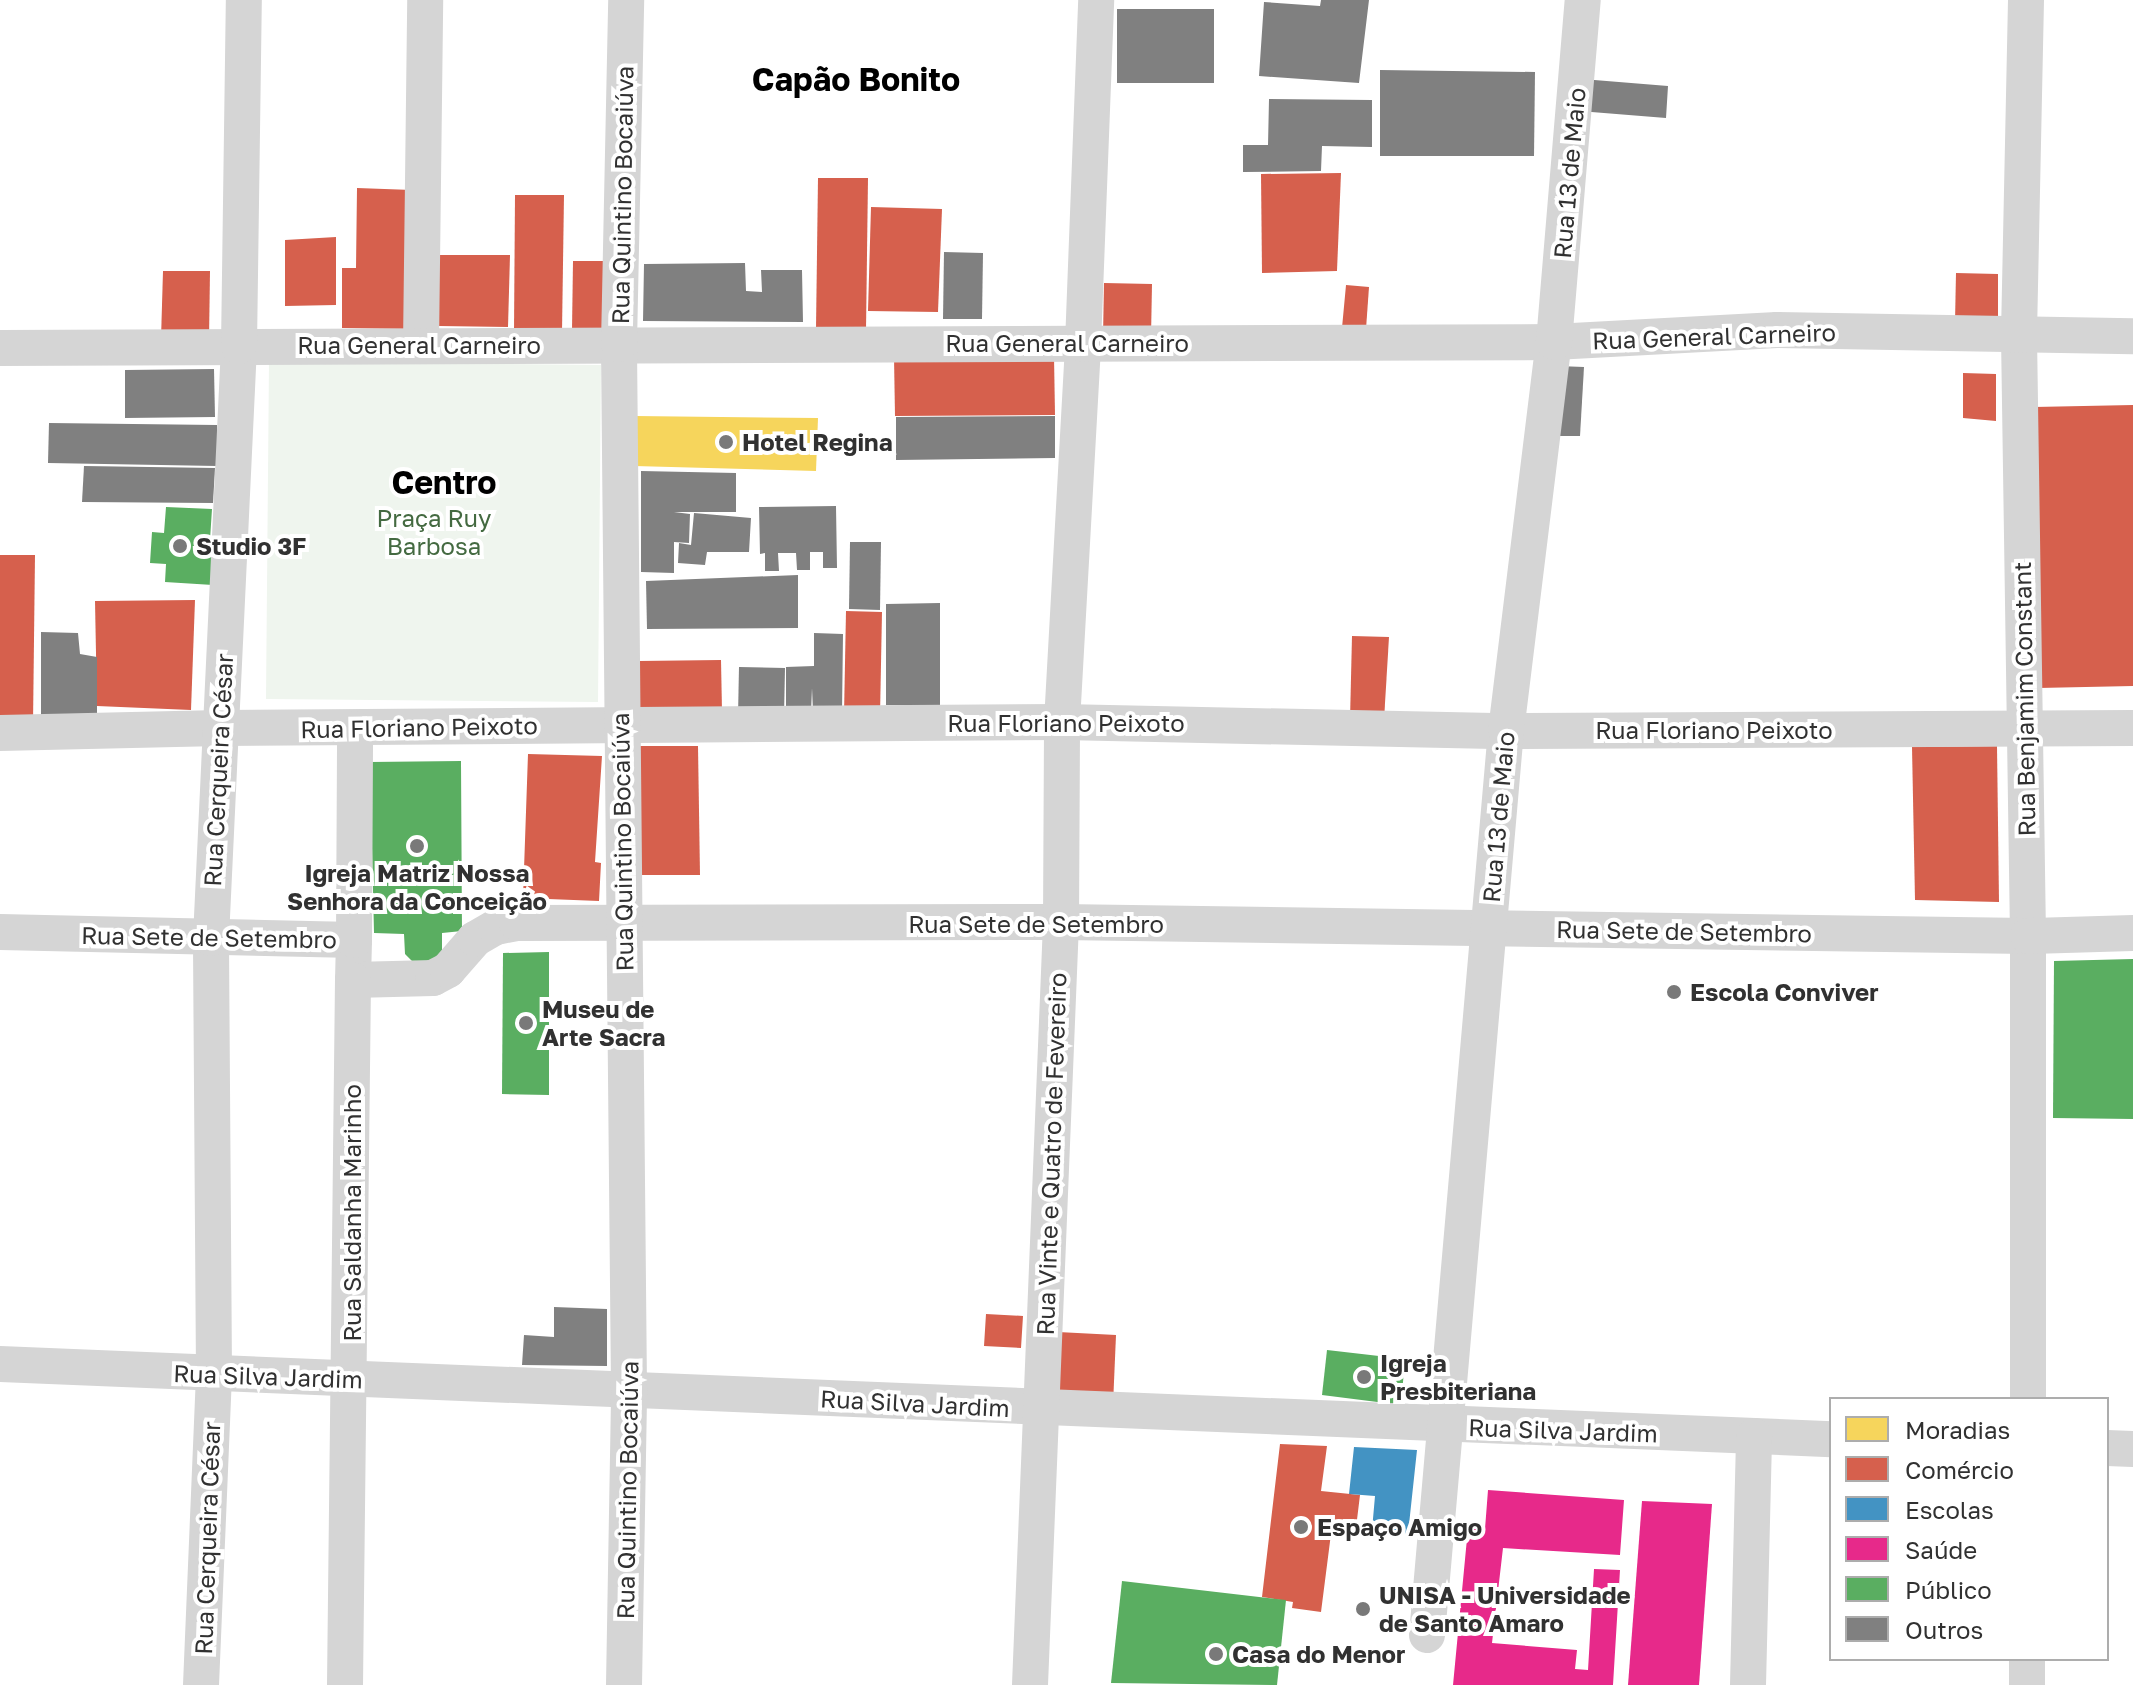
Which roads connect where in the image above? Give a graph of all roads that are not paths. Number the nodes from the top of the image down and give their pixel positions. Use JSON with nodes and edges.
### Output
{"nodes":[{"id":1,"x":244,"y":0,"type":"edge"},
{"id":2,"x":425,"y":0,"type":"edge"},
{"id":3,"x":626,"y":0,"type":"edge"},
{"id":4,"x":1096,"y":0,"type":"edge"},
{"id":5,"x":1583,"y":0,"type":"edge"},
{"id":6,"x":2026,"y":0,"type":"edge"},
{"id":7,"x":2019,"y":336,"type":"junction"},
{"id":8,"x":2133,"y":336,"type":"edge"},
{"id":9,"x":1554,"y":342,"type":"junction"},
{"id":10,"x":619,"y":344,"type":"junction"},
{"id":11,"x":1083,"y":344,"type":"junction"},
{"id":12,"x":421,"y":345,"type":"junction"},
{"id":13,"x":239,"y":346,"type":"junction"},
{"id":14,"x":0,"y":348,"type":"edge"},
{"id":15,"x":1062,"y":722,"type":"junction"},
{"id":16,"x":621,"y":724,"type":"junction"},
{"id":17,"x":220,"y":728,"type":"junction"},
{"id":18,"x":2133,"y":728,"type":"edge"},
{"id":19,"x":355,"y":729,"type":"junction"},
{"id":20,"x":2024,"y":729,"type":"junction"},
{"id":21,"x":1506,"y":731,"type":"junction"},
{"id":22,"x":0,"y":733,"type":"edge"},
{"id":23,"x":1061,"y":922,"type":"junction"},
{"id":24,"x":622,"y":926,"type":"junction"},
{"id":25,"x":1488,"y":928,"type":"junction"},
{"id":26,"x":0,"y":932,"type":"edge"},
{"id":27,"x":2133,"y":933,"type":"edge"},
{"id":28,"x":2028,"y":936,"type":"junction"},
{"id":29,"x":211,"y":938,"type":"junction"},
{"id":30,"x":354,"y":940,"type":"junction"},
{"id":31,"x":353,"y":980,"type":"junction"},
{"id":32,"x":0,"y":1364,"type":"edge"},
{"id":33,"x":214,"y":1374,"type":"junction"},
{"id":34,"x":351,"y":1380,"type":"junction"},
{"id":35,"x":629,"y":1389,"type":"junction"},
{"id":36,"x":2028,"y":1397,"type":"edge"},
{"id":37,"x":1040,"y":1409,"type":"junction"},
{"id":38,"x":1443,"y":1426,"type":"junction"},
{"id":39,"x":1754,"y":1436,"type":"junction"},
{"id":40,"x":1829,"y":1439,"type":"edge"},
{"id":41,"x":2109,"y":1448,"type":"edge"},
{"id":42,"x":2133,"y":1449,"type":"edge"},
{"id":43,"x":1427,"y":1635,"type":"dead end"},
{"id":44,"x":2027,"y":1661,"type":"edge"},
{"id":45,"x":201,"y":1685,"type":"edge"},
{"id":46,"x":345,"y":1685,"type":"edge"},
{"id":47,"x":624,"y":1685,"type":"edge"},
{"id":48,"x":1030,"y":1685,"type":"edge"},
{"id":49,"x":1748,"y":1685,"type":"edge"},
{"id":50,"x":2027,"y":1685,"type":"edge"}],
"edges":[{"from":1,"to":13,"type":"street","name":"Rua Cerqueira César"},
{"from":2,"to":12,"type":"street"},
{"from":3,"to":10,"type":"street","name":"Rua Quintino Bocaiúva"},
{"from":4,"to":11,"type":"street","name":"Rua Vinte e Quatro de Fevereiro"},
{"from":5,"to":9,"type":"street","name":"Rua 13 de Maio"},
{"from":6,"to":7,"type":"street","name":"Rua Benjamim Constant"},
{"from":7,"to":8,"type":"street","name":"Rua General Carneiro"},
{"from":7,"to":9,"type":"street","name":"Rua General Carneiro"},
{"from":7,"to":20,"type":"street","name":"Rua Benjamim Constant"},
{"from":9,"to":11,"type":"street","name":"Rua General Carneiro"},
{"from":9,"to":21,"type":"street","name":"Rua 13 de Maio"},
{"from":10,"to":11,"type":"street","name":"Rua General Carneiro"},
{"from":10,"to":12,"type":"street","name":"Rua General Carneiro"},
{"from":10,"to":16,"type":"street","name":"Rua Quintino Bocaiúva"},
{"from":11,"to":15,"type":"street","name":"Rua Vinte e Quatro de Fevereiro"},
{"from":12,"to":13,"type":"street","name":"Rua General Carneiro"},
{"from":13,"to":14,"type":"street","name":"Rua General Carneiro"},
{"from":13,"to":17,"type":"street","name":"Rua Cerqueira César"},
{"from":15,"to":16,"type":"street","name":"Rua Floriano Peixoto"},
{"from":15,"to":21,"type":"street","name":"Rua Floriano Peixoto"},
{"from":15,"to":23,"type":"street","name":"Rua Vinte e Quatro de Fevereiro"},
{"from":16,"to":19,"type":"street","name":"Rua Floriano Peixoto"},
{"from":16,"to":24,"type":"street","name":"Rua Quintino Bocaiúva"},
{"from":17,"to":19,"type":"street","name":"Rua Floriano Peixoto"},
{"from":17,"to":22,"type":"street","name":"Rua Floriano Peixoto"},
{"from":17,"to":29,"type":"street","name":"Rua Cerqueira César"},
{"from":18,"to":20,"type":"street","name":"Rua Floriano Peixoto"},
{"from":19,"to":30,"type":"street"},
{"from":20,"to":21,"type":"street","name":"Rua Floriano Peixoto"},
{"from":20,"to":28,"type":"street","name":"Rua Benjamim Constant"},
{"from":21,"to":25,"type":"street","name":"Rua 13 de Maio"},
{"from":23,"to":24,"type":"street","name":"Rua Sete de Setembro"},
{"from":23,"to":25,"type":"street","name":"Rua Sete de Setembro"},
{"from":23,"to":37,"type":"street","name":"Rua Vinte e Quatro de Fevereiro"},
{"from":24,"to":31,"type":"street","name":"Rua Sete de Setembro"},
{"from":24,"to":35,"type":"street","name":"Rua Quintino Bocaiúva"},
{"from":25,"to":28,"type":"street","name":"Rua Sete de Setembro"},
{"from":25,"to":38,"type":"street","name":"Rua 13 de Maio"},
{"from":26,"to":29,"type":"street","name":"Rua Sete de Setembro"},
{"from":27,"to":28,"type":"street","name":"Rua Sete de Setembro"},
{"from":28,"to":36,"type":"street","name":"Rua Benjamim Constant"},
{"from":29,"to":30,"type":"street","name":"Rua Sete de Setembro"},
{"from":29,"to":33,"type":"street","name":"Rua Cerqueira César"},
{"from":30,"to":31,"type":"street","name":"Rua Sete de Setembro"},
{"from":31,"to":34,"type":"street","name":"Rua Saldanha Marinho"},
{"from":32,"to":33,"type":"street","name":"Rua Silva Jardim"},
{"from":33,"to":34,"type":"street","name":"Rua Silva Jardim"},
{"from":33,"to":45,"type":"street","name":"Rua Cerqueira César"},
{"from":34,"to":35,"type":"street","name":"Rua Silva Jardim"},
{"from":34,"to":46,"type":"street","name":"Rua Saldanha Marinho"},
{"from":35,"to":37,"type":"street","name":"Rua Silva Jardim"},
{"from":35,"to":47,"type":"street","name":"Rua Quintino Bocaiúva"},
{"from":37,"to":38,"type":"street","name":"Rua Silva Jardim"},
{"from":37,"to":48,"type":"street","name":"Rua Vinte e Quatro de Fevereiro"},
{"from":38,"to":39,"type":"street","name":"Rua Silva Jardim"},
{"from":38,"to":43,"type":"street","name":"Rua 13 de Maio"},
{"from":39,"to":40,"type":"street","name":"Rua Silva Jardim"},
{"from":39,"to":49,"type":"street"},
{"from":41,"to":42,"type":"street"},
{"from":44,"to":50,"type":"street"}]}
